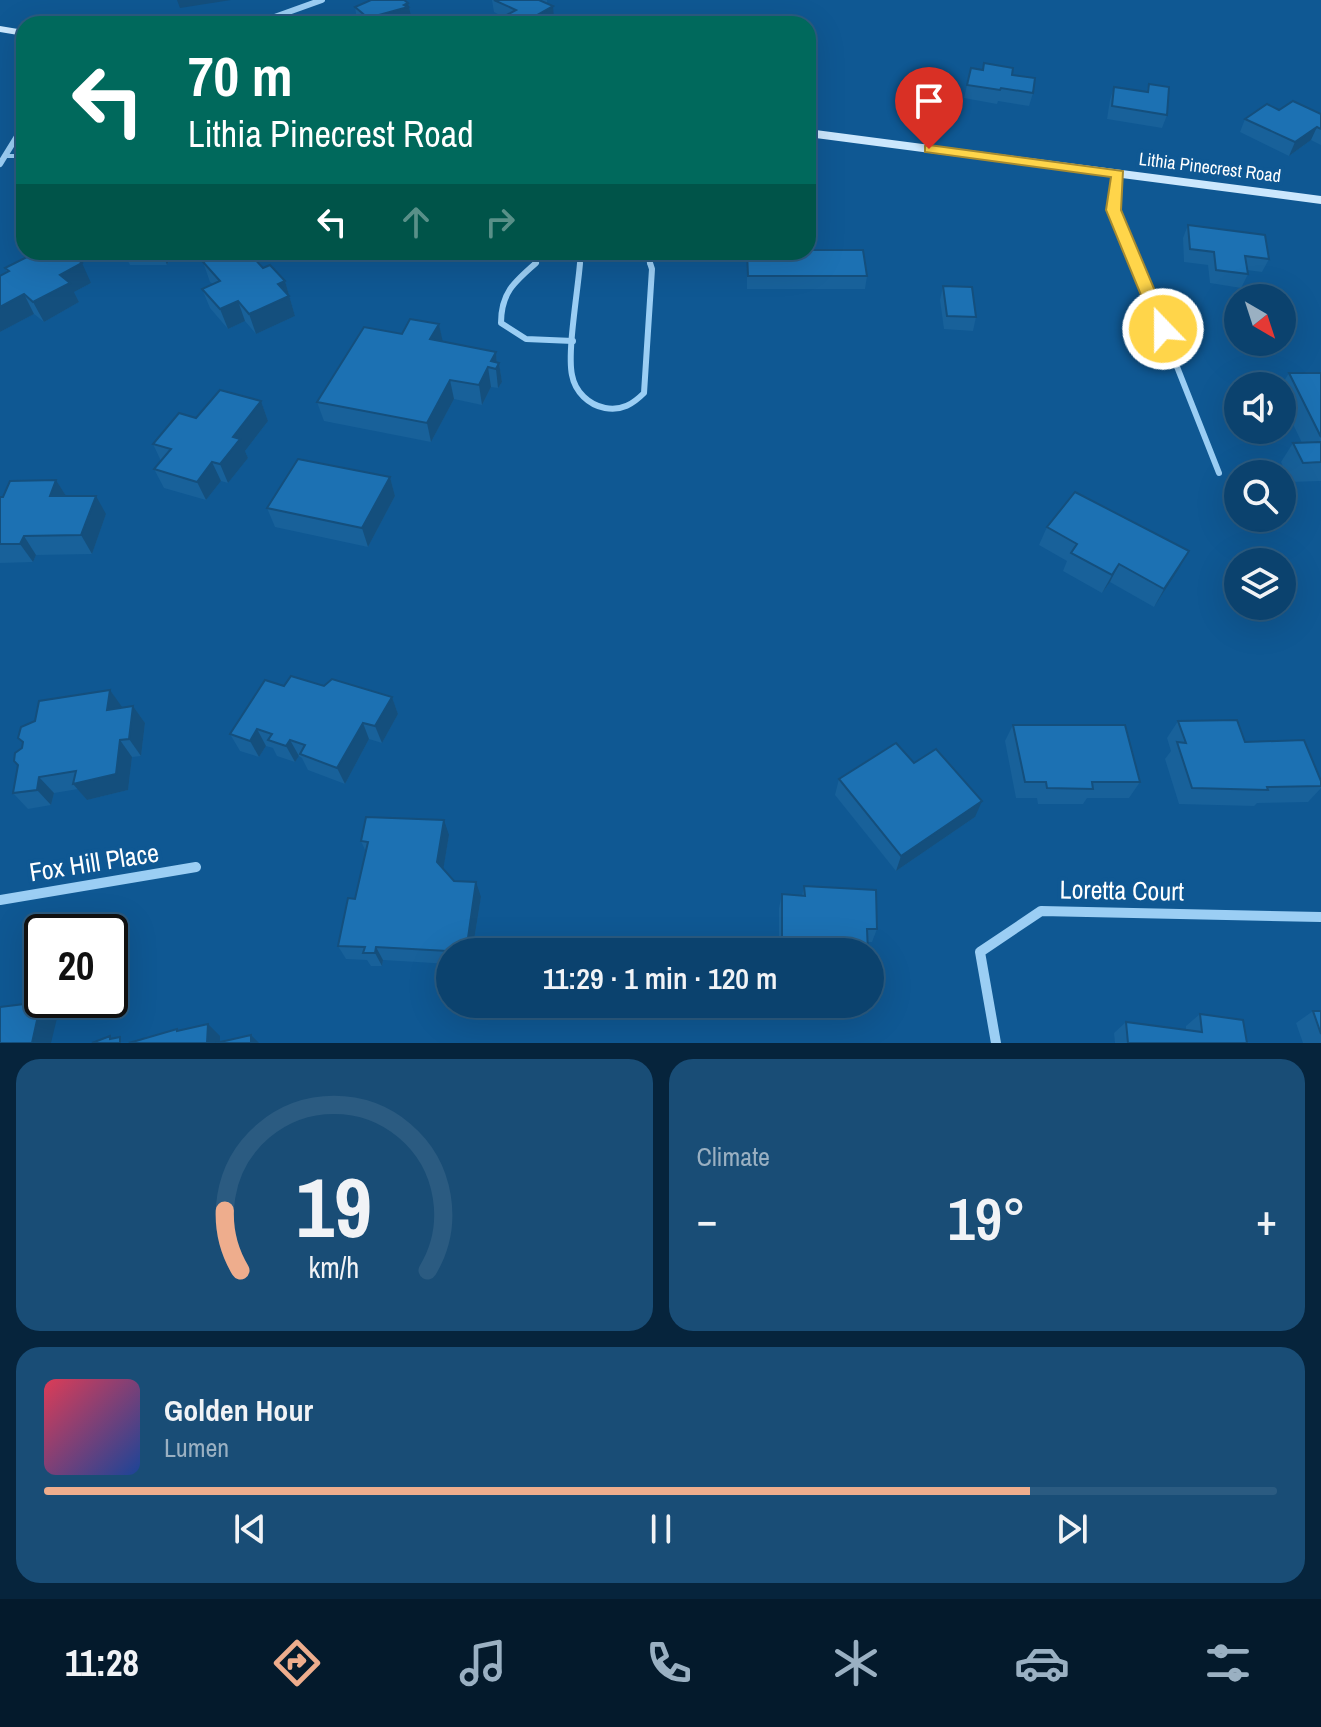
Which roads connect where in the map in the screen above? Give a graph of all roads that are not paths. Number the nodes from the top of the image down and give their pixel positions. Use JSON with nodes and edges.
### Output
{"nodes":[{"id":1,"x":322,"y":0,"type":"edge"},
{"id":2,"x":277,"y":16,"type":"edge"},
{"id":3,"x":816,"y":134,"type":"edge"},
{"id":4,"x":16,"y":138,"type":"edge"},
{"id":5,"x":5,"y":156,"type":"junction"},
{"id":6,"x":16,"y":156,"type":"edge"},
{"id":7,"x":0,"y":164,"type":"edge"},
{"id":8,"x":1118,"y":174,"type":"junction"},
{"id":9,"x":1321,"y":200,"type":"edge"},
{"id":10,"x":537,"y":260,"type":"edge"},
{"id":11,"x":580,"y":260,"type":"edge"},
{"id":12,"x":648,"y":260,"type":"edge"},
{"id":13,"x":573,"y":341,"type":"junction"},
{"id":14,"x":1219,"y":473,"type":"dead end"},
{"id":15,"x":196,"y":867,"type":"dead end"},
{"id":16,"x":0,"y":900,"type":"edge"},
{"id":17,"x":1321,"y":917,"type":"edge"},
{"id":18,"x":996,"y":1043,"type":"edge"}],
"edges":[{"from":1,"to":2,"type":"street"},
{"from":3,"to":8,"type":"main road","name":"Lithia Pinecrest Road"},
{"from":4,"to":5,"type":"street"},
{"from":5,"to":6,"type":"lane"},
{"from":5,"to":7,"type":"street"},
{"from":8,"to":9,"type":"main road","name":"Lithia Pinecrest Road"},
{"from":8,"to":14,"type":"lane"},
{"from":10,"to":13,"type":"lane"},
{"from":11,"to":13,"type":"lane"},
{"from":12,"to":13,"type":"lane"},
{"from":15,"to":16,"type":"street","name":"Fox Hill Place"},
{"from":17,"to":18,"type":"street","name":"Loretta Court"}]}
